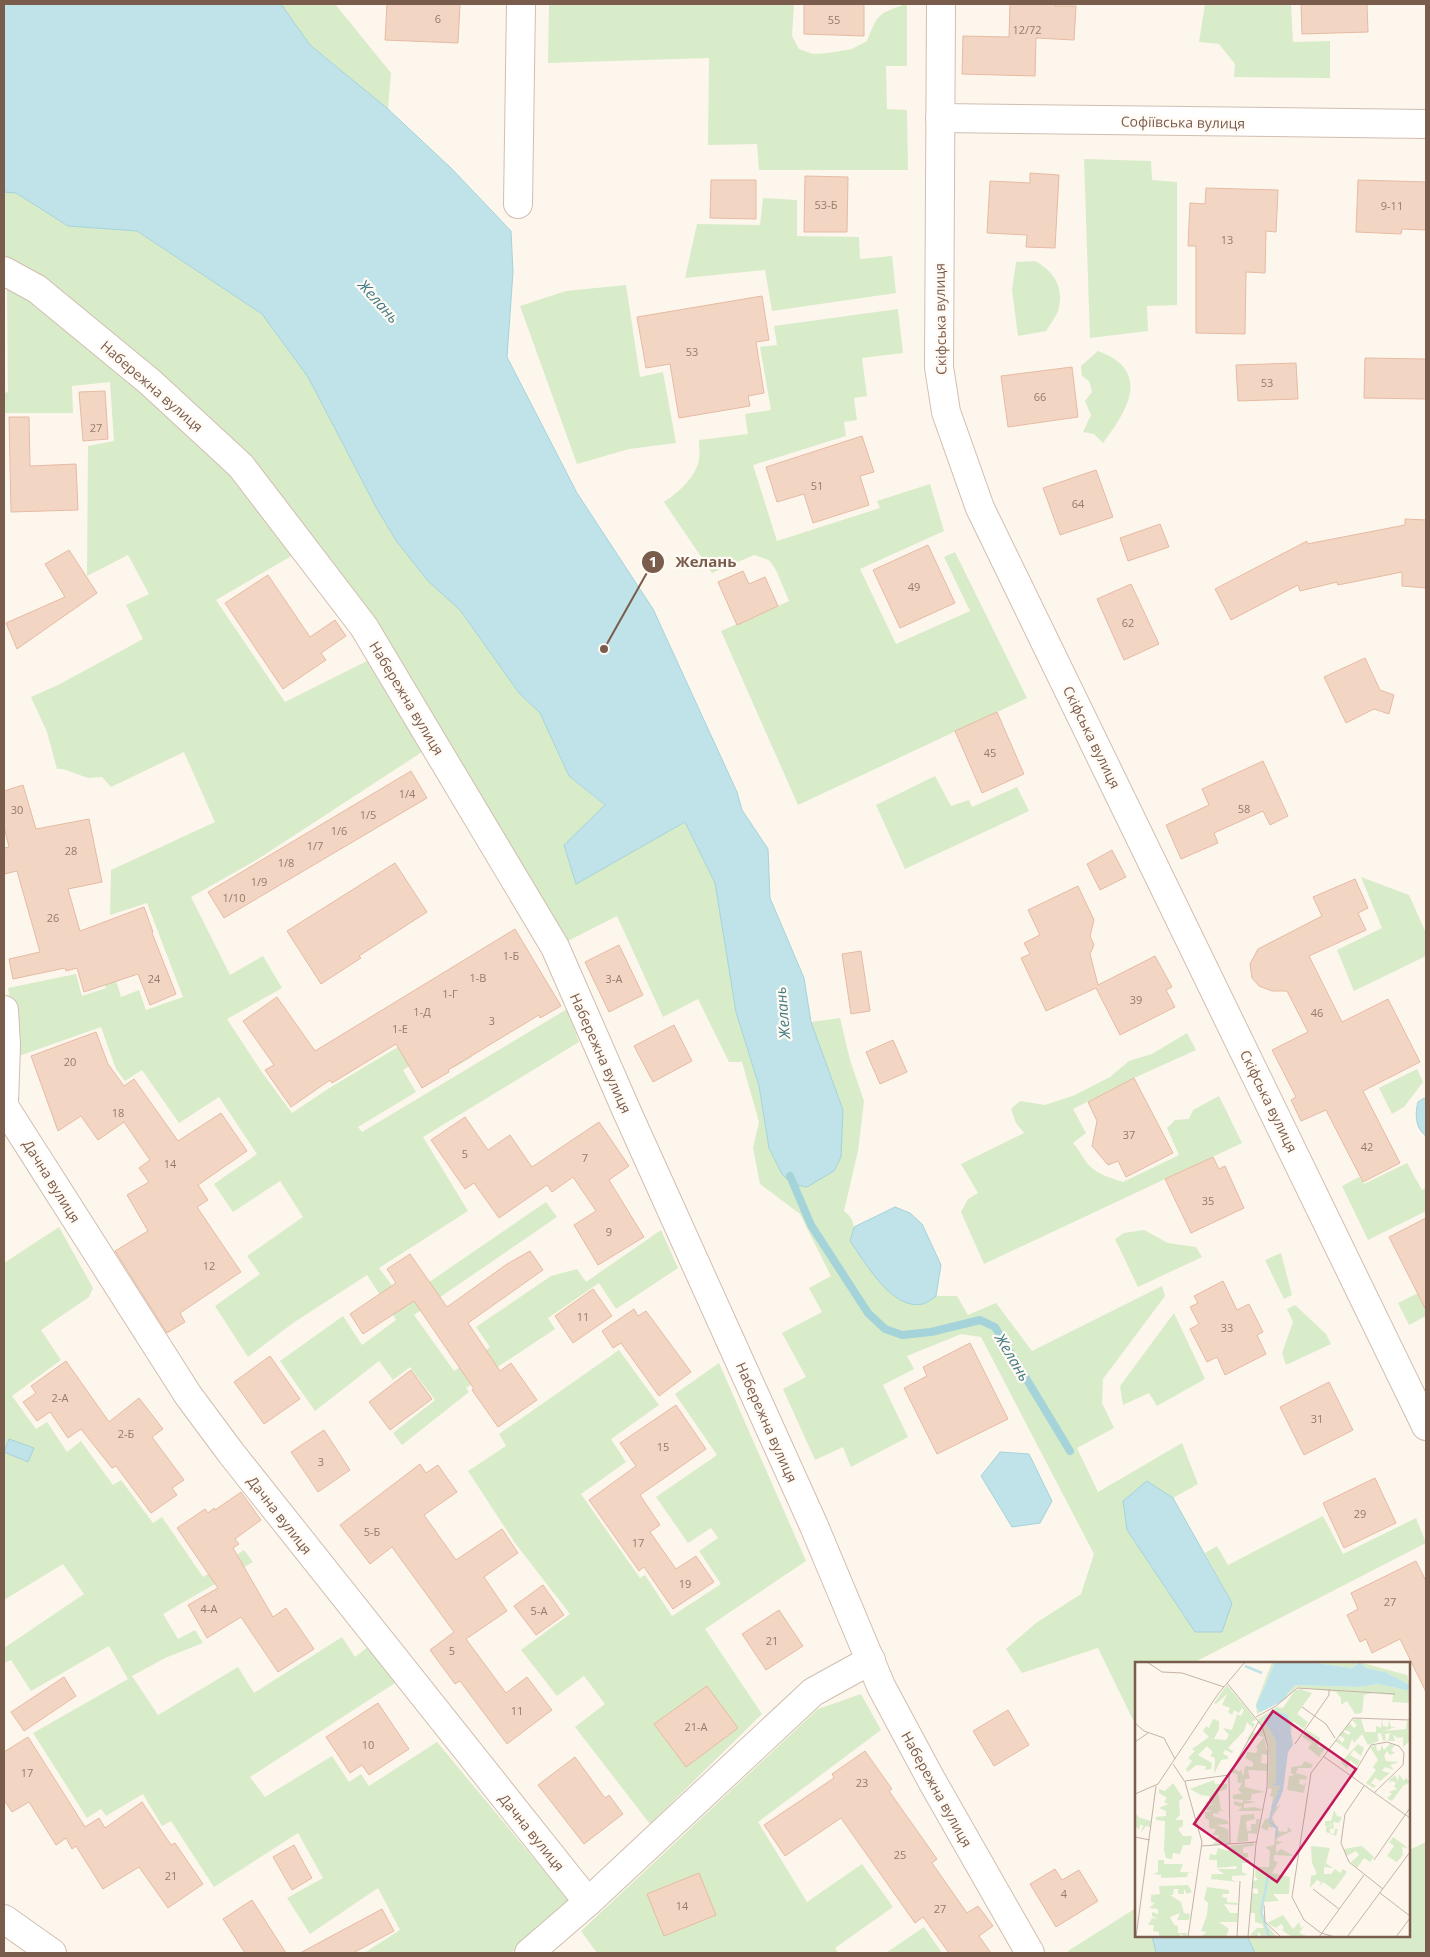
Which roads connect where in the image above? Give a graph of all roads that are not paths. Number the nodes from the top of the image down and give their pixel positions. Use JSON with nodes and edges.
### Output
{"nodes":[{"id":1,"x":521,"y":4,"type":"edge"},
{"id":2,"x":941,"y":4,"type":"edge"},
{"id":3,"x":940,"y":118,"type":"junction"},
{"id":4,"x":1426,"y":124,"type":"edge"},
{"id":5,"x":518,"y":204,"type":"dead end"},
{"id":6,"x":4,"y":271,"type":"edge"},
{"id":7,"x":4,"y":1010,"type":"edge"},
{"id":8,"x":4,"y":1105,"type":"edge"},
{"id":9,"x":1426,"y":1426,"type":"edge"},
{"id":10,"x":871,"y":1660,"type":"junction"},
{"id":11,"x":588,"y":1902,"type":"junction"},
{"id":12,"x":4,"y":1919,"type":"edge"},
{"id":13,"x":52,"y":1953,"type":"edge"},
{"id":14,"x":529,"y":1953,"type":"edge"},
{"id":15,"x":1030,"y":1953,"type":"edge"}],
"edges":[{"from":1,"to":5,"type":"street"},
{"from":2,"to":3,"type":"street","name":"Скіфська вулиця"},
{"from":3,"to":4,"type":"street","name":"Софіївська вулиця"},
{"from":3,"to":9,"type":"street","name":"Скіфська вулиця"},
{"from":6,"to":10,"type":"street","name":"Набережна вулиця"},
{"from":7,"to":8,"type":"street"},
{"from":8,"to":11,"type":"street","name":"Дачна вулиця"},
{"from":10,"to":11,"type":"street"},
{"from":10,"to":15,"type":"street","name":"Набережна вулиця"},
{"from":11,"to":14,"type":"street"},
{"from":12,"to":13,"type":"street"}]}
